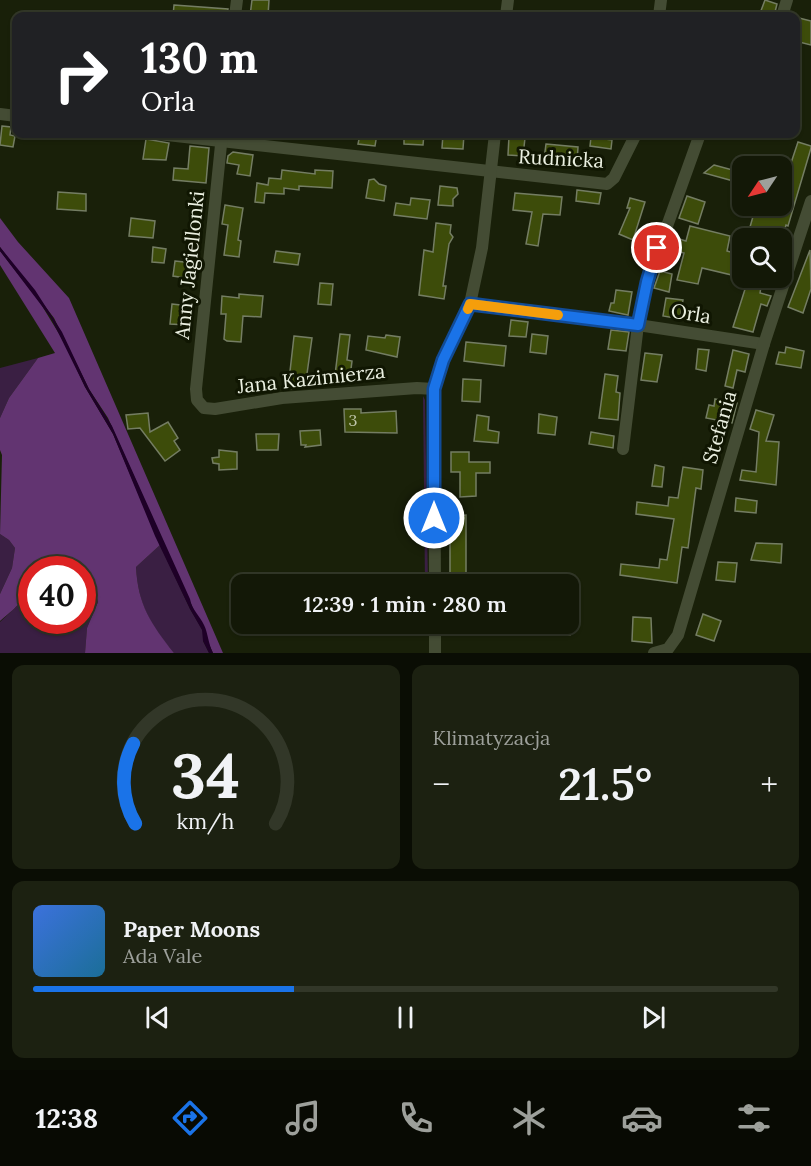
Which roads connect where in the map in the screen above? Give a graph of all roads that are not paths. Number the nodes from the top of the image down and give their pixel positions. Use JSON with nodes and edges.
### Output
{"nodes":[{"id":1,"x":221,"y":138,"type":"edge"},
{"id":2,"x":229,"y":138,"type":"edge"},
{"id":3,"x":495,"y":138,"type":"edge"},
{"id":4,"x":634,"y":138,"type":"edge"},
{"id":5,"x":699,"y":138,"type":"edge"},
{"id":6,"x":491,"y":172,"type":"junction"},
{"id":7,"x":811,"y":201,"type":"edge"},
{"id":8,"x":470,"y":304,"type":"junction"},
{"id":9,"x":638,"y":325,"type":"junction"},
{"id":10,"x":764,"y":344,"type":"junction"},
{"id":11,"x":434,"y":389,"type":"junction"},
{"id":12,"x":197,"y":400,"type":"joint"},
{"id":13,"x":622,"y":449,"type":"dead end"},
{"id":14,"x":435,"y":574,"type":"edge"},
{"id":15,"x":435,"y":634,"type":"edge"},
{"id":16,"x":435,"y":653,"type":"edge"},
{"id":17,"x":654,"y":653,"type":"edge"}],
"edges":[{"from":1,"to":12,"type":"street","name":"Anny Jagiellonki"},
{"from":2,"to":6,"type":"street"},
{"from":3,"to":6,"type":"street"},
{"from":4,"to":6,"type":"street","name":"Rudnicka"},
{"from":5,"to":9,"type":"street"},
{"from":6,"to":8,"type":"street"},
{"from":7,"to":10,"type":"street","name":"Stefania"},
{"from":8,"to":9,"type":"street","name":"Orla"},
{"from":8,"to":11,"type":"street"},
{"from":9,"to":10,"type":"street","name":"Orla"},
{"from":9,"to":13,"type":"street"},
{"from":10,"to":17,"type":"street","name":"Stefania"},
{"from":11,"to":12,"type":"street","name":"Jana Kazimierza"},
{"from":11,"to":14,"type":"street"},
{"from":15,"to":16,"type":"street"}]}
